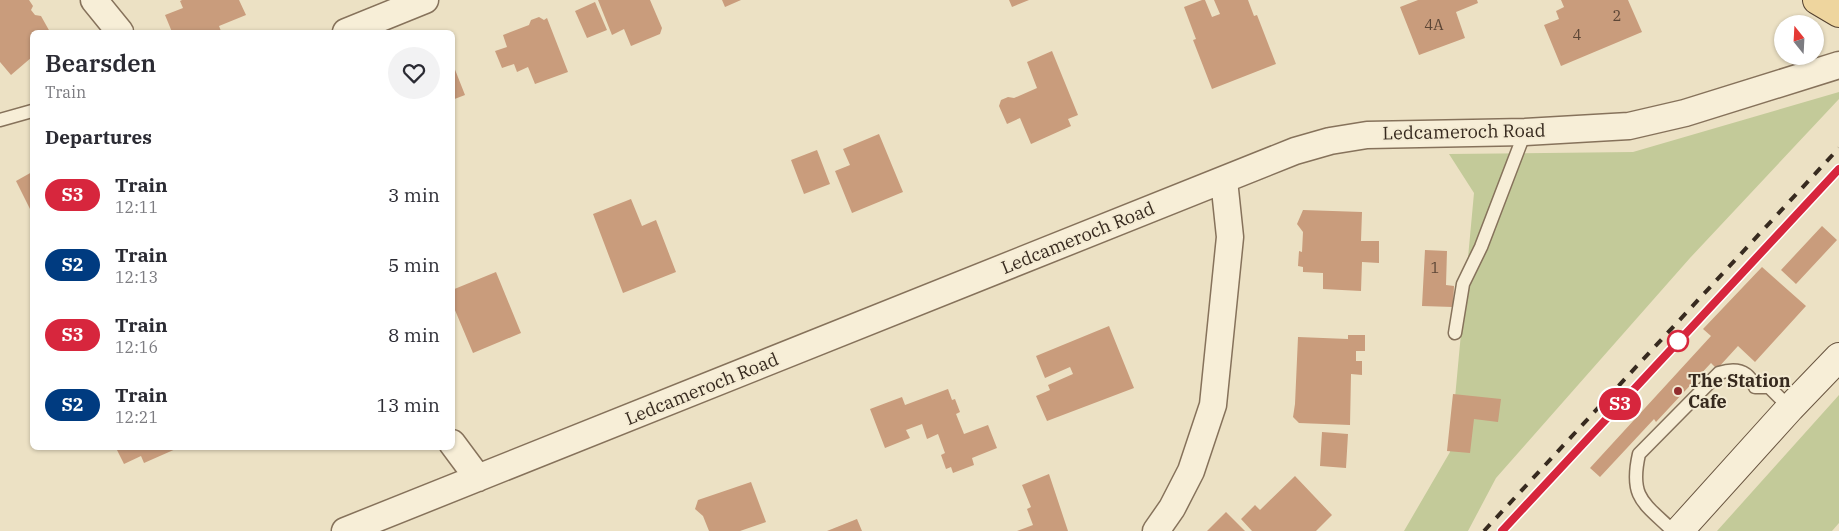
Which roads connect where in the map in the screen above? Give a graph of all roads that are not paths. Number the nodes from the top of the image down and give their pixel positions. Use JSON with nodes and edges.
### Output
{"nodes":[{"id":1,"x":94,"y":0,"type":"edge"},
{"id":2,"x":425,"y":0,"type":"edge"},
{"id":3,"x":1818,"y":0,"type":"edge"},
{"id":4,"x":1839,"y":13,"type":"edge"},
{"id":5,"x":118,"y":30,"type":"edge"},
{"id":6,"x":351,"y":30,"type":"edge"},
{"id":7,"x":1839,"y":65,"type":"edge"},
{"id":8,"x":30,"y":112,"type":"edge"},
{"id":9,"x":0,"y":120,"type":"edge"},
{"id":10,"x":1525,"y":132,"type":"junction"},
{"id":11,"x":1224,"y":180,"type":"junction"},
{"id":12,"x":1454,"y":333,"type":"dead end"},
{"id":13,"x":1839,"y":357,"type":"edge"},
{"id":14,"x":1790,"y":408,"type":"junction"},
{"id":15,"x":455,"y":446,"type":"edge"},
{"id":16,"x":478,"y":478,"type":"junction"},
{"id":17,"x":345,"y":531,"type":"edge"},
{"id":18,"x":1156,"y":531,"type":"edge"},
{"id":19,"x":1673,"y":531,"type":"edge"},
{"id":20,"x":1680,"y":531,"type":"edge"}],
"edges":[{"from":1,"to":5,"type":"street"},
{"from":2,"to":6,"type":"street"},
{"from":3,"to":4,"type":"main road"},
{"from":7,"to":10,"type":"street","name":"Ledcameroch Road"},
{"from":8,"to":9,"type":"lane"},
{"from":10,"to":11,"type":"street","name":"Ledcameroch Road"},
{"from":10,"to":12,"type":"lane"},
{"from":11,"to":16,"type":"street","name":"Ledcameroch Road"},
{"from":11,"to":18,"type":"street"},
{"from":13,"to":14,"type":"street"},
{"from":14,"to":19,"type":"lane"},
{"from":14,"to":20,"type":"street"},
{"from":15,"to":16,"type":"street"},
{"from":16,"to":17,"type":"street","name":"Ledcameroch Road"}]}
